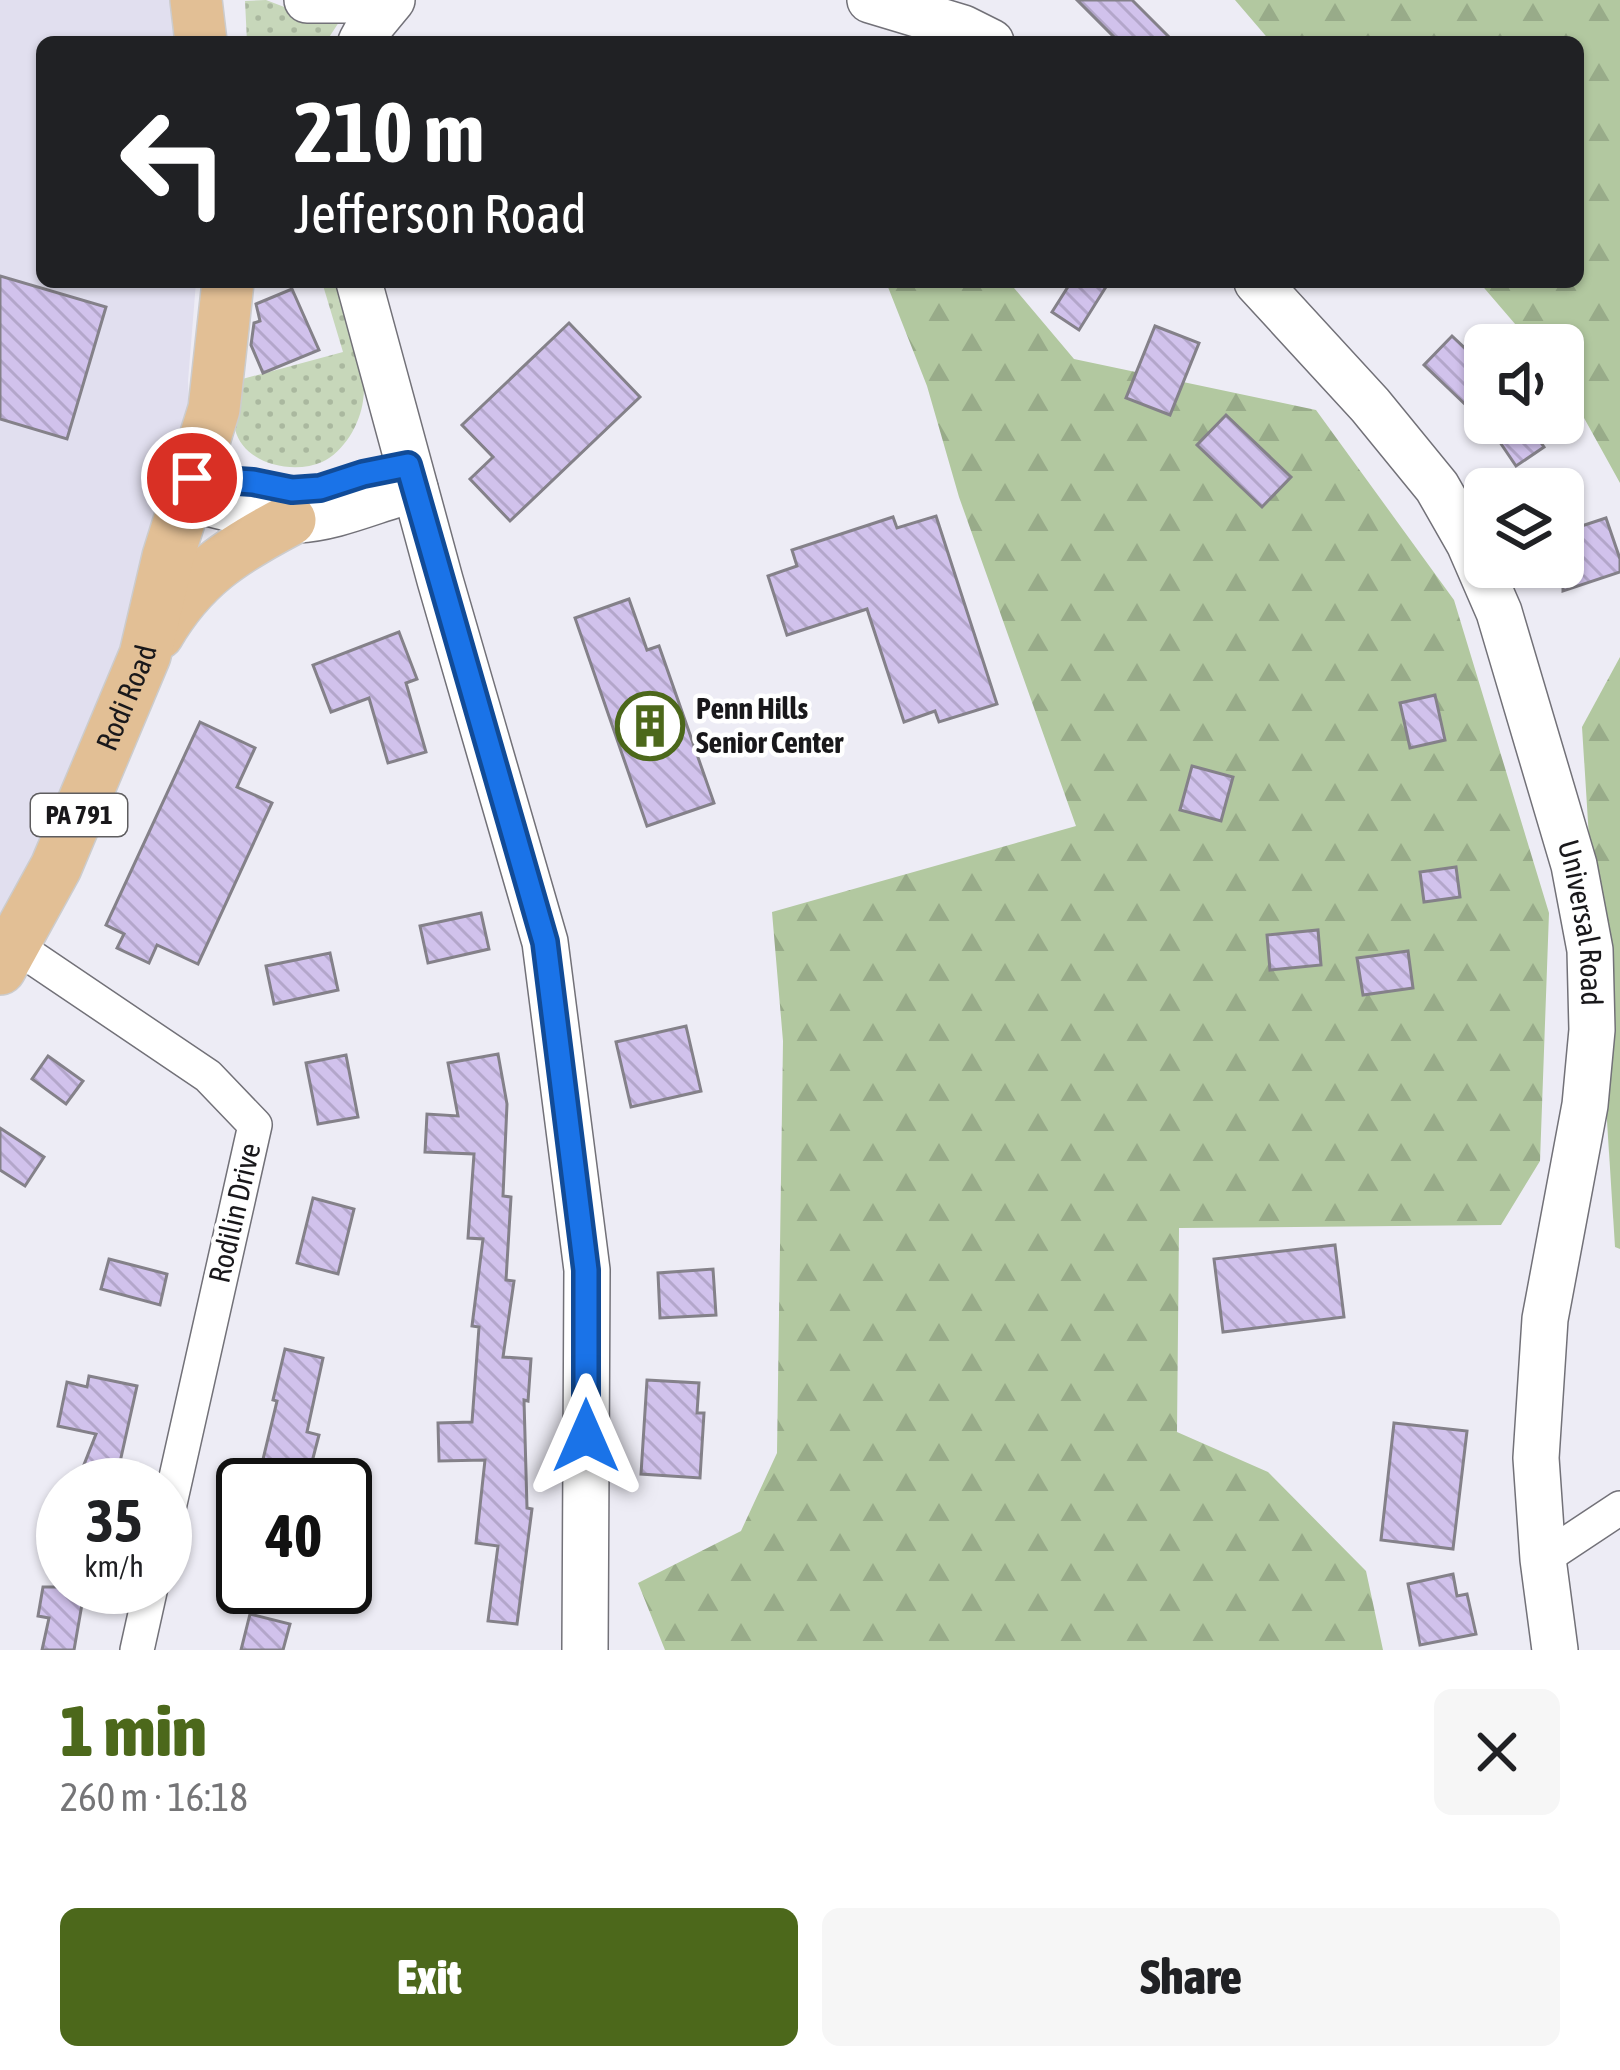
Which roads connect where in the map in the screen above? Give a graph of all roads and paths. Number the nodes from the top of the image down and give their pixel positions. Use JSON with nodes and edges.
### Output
{"nodes":[{"id":1,"x":196,"y":0,"type":"edge"},
{"id":2,"x":230,"y":0,"type":"edge"},
{"id":3,"x":307,"y":0,"type":"edge"},
{"id":4,"x":351,"y":0,"type":"edge"},
{"id":5,"x":392,"y":0,"type":"edge"},
{"id":6,"x":870,"y":0,"type":"edge"},
{"id":7,"x":200,"y":36,"type":"edge"},
{"id":8,"x":232,"y":36,"type":"edge"},
{"id":9,"x":364,"y":36,"type":"edge"},
{"id":10,"x":979,"y":36,"type":"edge"},
{"id":11,"x":196,"y":288,"type":"edge"},
{"id":12,"x":227,"y":288,"type":"edge"},
{"id":13,"x":361,"y":288,"type":"edge"},
{"id":14,"x":1263,"y":288,"type":"edge"},
{"id":15,"x":411,"y":477,"type":"junction"},
{"id":16,"x":189,"y":488,"type":"junction"},
{"id":17,"x":290,"y":520,"type":"junction"},
{"id":18,"x":145,"y":655,"type":"junction"},
{"id":19,"x":7,"y":957,"type":"edge"},
{"id":20,"x":180,"y":1458,"type":"edge"},
{"id":21,"x":1620,"y":1508,"type":"edge"},
{"id":22,"x":1543,"y":1558,"type":"junction"},
{"id":23,"x":145,"y":1614,"type":"edge"},
{"id":24,"x":137,"y":1650,"type":"edge"},
{"id":25,"x":585,"y":1650,"type":"edge"},
{"id":26,"x":1555,"y":1650,"type":"edge"}],
"edges":[{"from":1,"to":7,"type":"main road"},
{"from":2,"to":8,"type":"main road"},
{"from":3,"to":4,"type":"street"},
{"from":5,"to":9,"type":"street"},
{"from":6,"to":10,"type":"street"},
{"from":11,"to":16,"type":"main road","name":"Rodi Road","number":"PA 791"},
{"from":12,"to":16,"type":"main road","name":"Rodi Road","number":"PA 791"},
{"from":13,"to":15,"type":"street"},
{"from":14,"to":22,"type":"street","name":"Universal Road"},
{"from":15,"to":16,"type":"street"},
{"from":15,"to":17,"type":"street"},
{"from":15,"to":25,"type":"street"},
{"from":16,"to":17,"type":"street"},
{"from":16,"to":18,"type":"main road","name":"Rodi Road","number":"PA 791"},
{"from":17,"to":18,"type":"main road"},
{"from":18,"to":19,"type":"main road","name":"Rodi Road","number":"PA 791"},
{"from":19,"to":20,"type":"street","name":"Rodilin Drive"},
{"from":21,"to":22,"type":"street"},
{"from":22,"to":26,"type":"street","name":"Universal Road"},
{"from":23,"to":24,"type":"street"}]}
